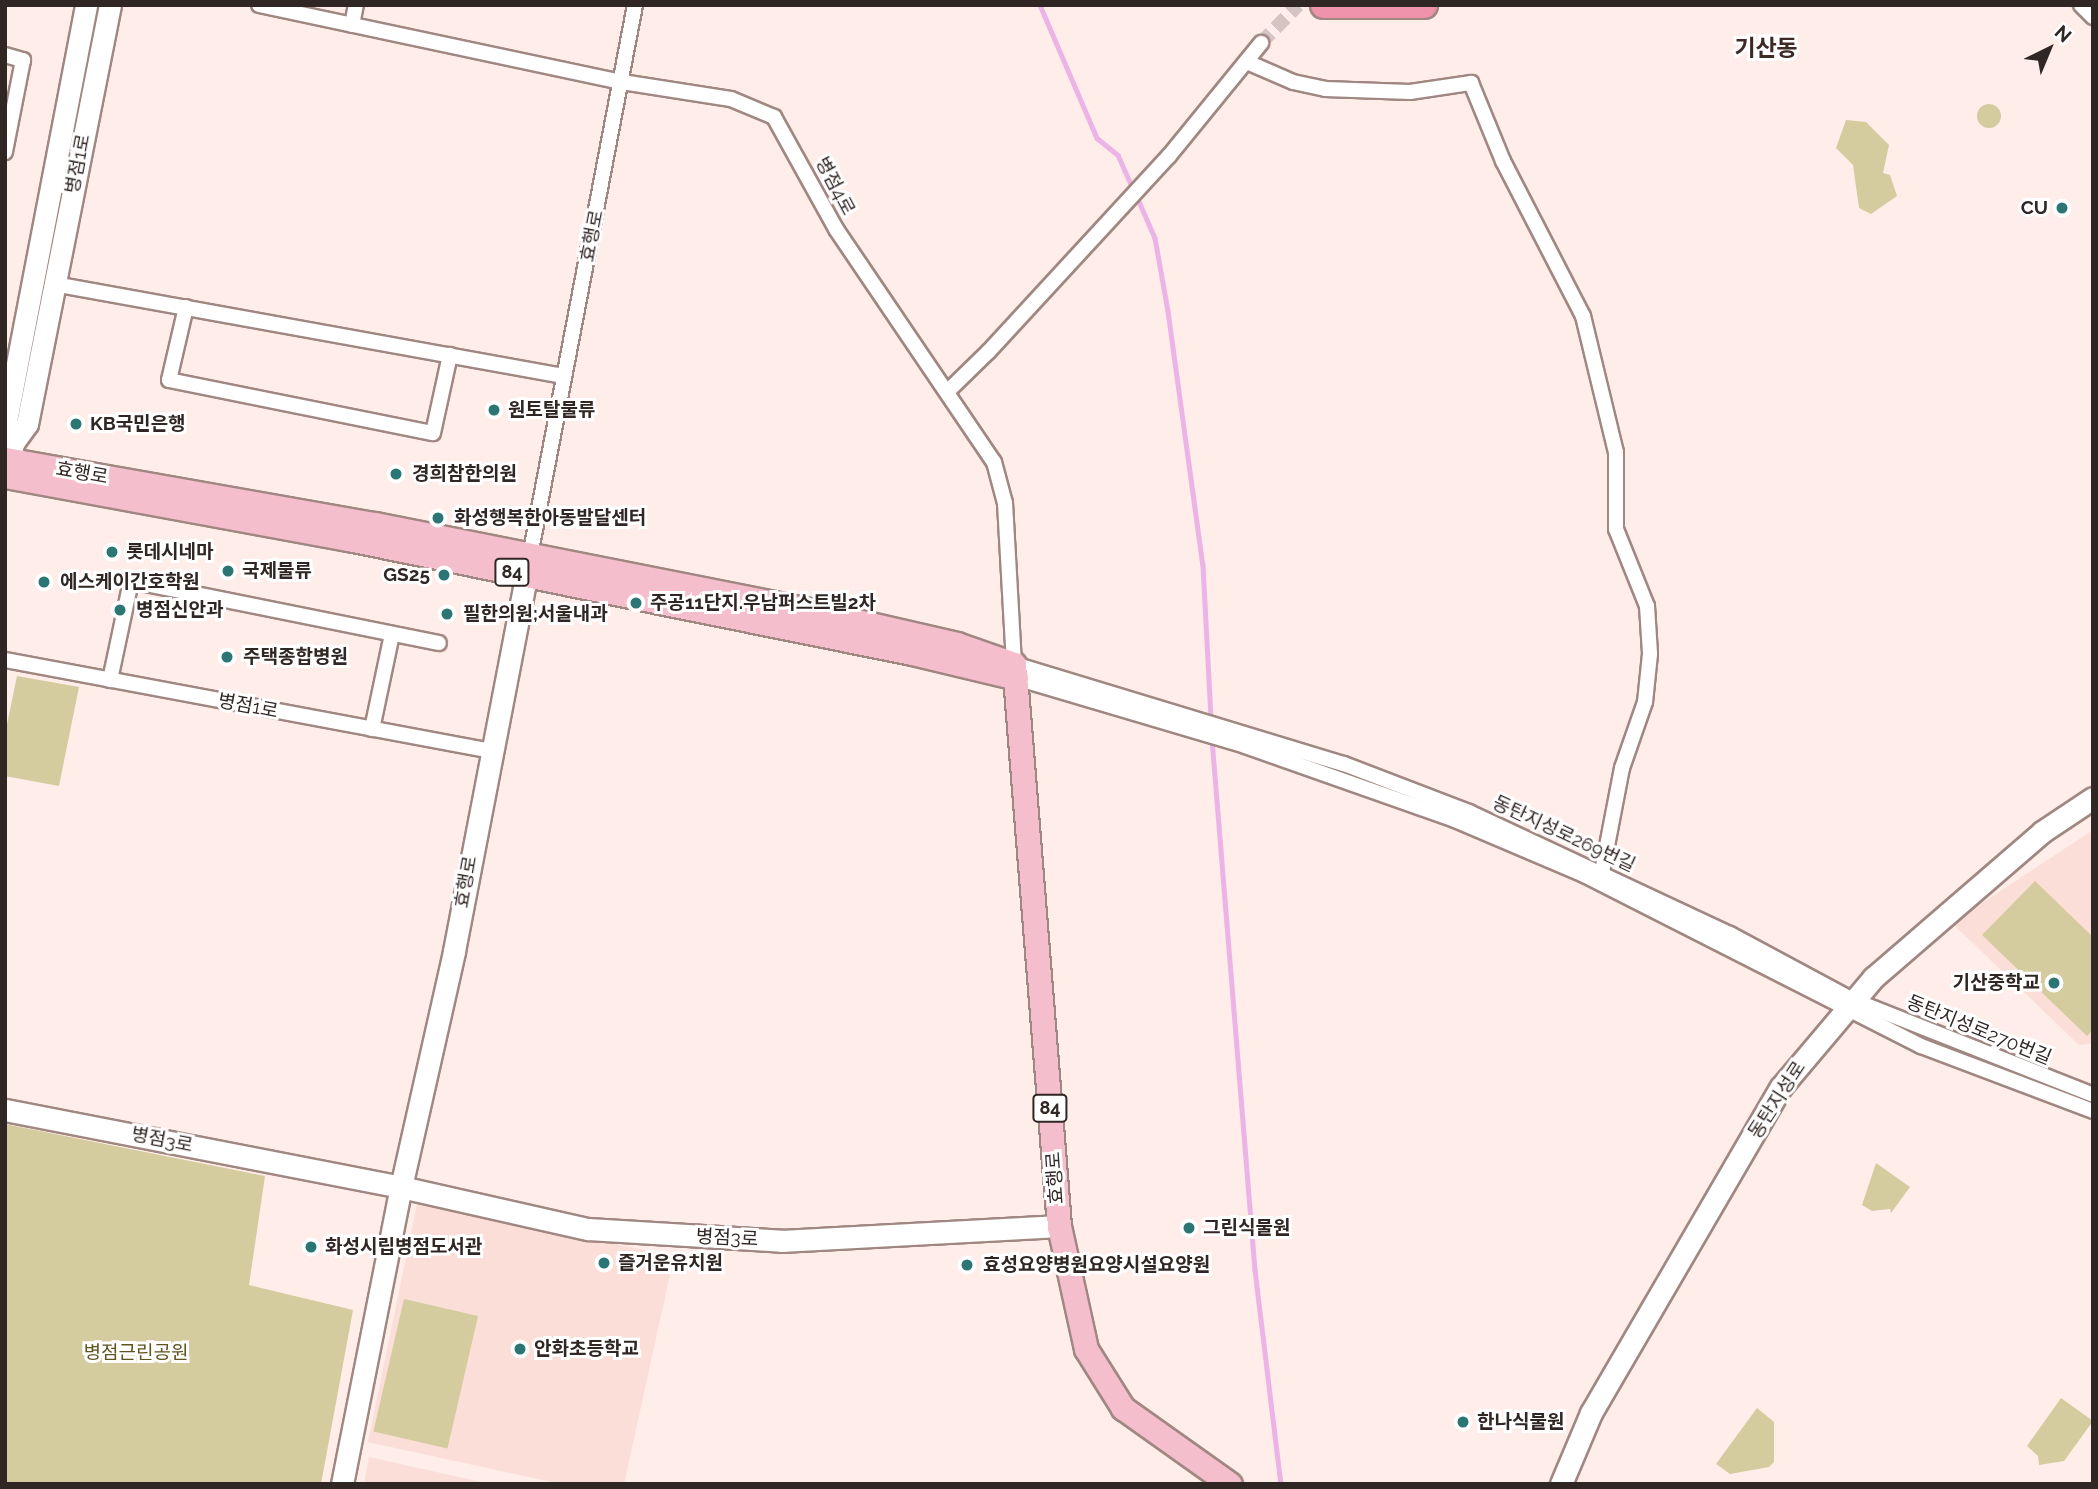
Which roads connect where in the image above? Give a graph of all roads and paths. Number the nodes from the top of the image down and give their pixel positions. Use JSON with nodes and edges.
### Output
{"nodes":[{"id":1,"x":86,"y":5,"type":"edge"},
{"id":2,"x":110,"y":5,"type":"edge"},
{"id":3,"x":259,"y":5,"type":"edge"},
{"id":4,"x":356,"y":5,"type":"edge"},
{"id":5,"x":635,"y":5,"type":"edge"},
{"id":6,"x":1324,"y":5,"type":"edge"},
{"id":7,"x":1424,"y":5,"type":"edge"},
{"id":8,"x":2081,"y":5,"type":"edge"},
{"id":9,"x":2093,"y":17,"type":"edge"},
{"id":10,"x":352,"y":25,"type":"junction"},
{"id":11,"x":1261,"y":43,"type":"tunnel mouth"},
{"id":12,"x":5,"y":55,"type":"edge"},
{"id":13,"x":1247,"y":62,"type":"junction"},
{"id":14,"x":622,"y":82,"type":"junction"},
{"id":15,"x":5,"y":152,"type":"edge"},
{"id":16,"x":54,"y":284,"type":"junction"},
{"id":17,"x":186,"y":307,"type":"junction"},
{"id":18,"x":450,"y":355,"type":"junction"},
{"id":19,"x":564,"y":376,"type":"junction"},
{"id":20,"x":948,"y":391,"type":"junction"},
{"id":21,"x":8,"y":466,"type":"edge"},
{"id":22,"x":528,"y":565,"type":"junction"},
{"id":23,"x":392,"y":634,"type":"junction"},
{"id":24,"x":439,"y":643,"type":"dead end"},
{"id":25,"x":5,"y":660,"type":"edge"},
{"id":26,"x":1015,"y":671,"type":"junction"},
{"id":27,"x":110,"y":680,"type":"junction"},
{"id":28,"x":372,"y":729,"type":"junction"},
{"id":29,"x":1247,"y":740,"type":"junction"},
{"id":30,"x":490,"y":751,"type":"junction"},
{"id":31,"x":2093,"y":798,"type":"edge"},
{"id":32,"x":1602,"y":872,"type":"junction"},
{"id":33,"x":1847,"y":1004,"type":"junction"},
{"id":34,"x":2093,"y":1095,"type":"edge"},
{"id":35,"x":5,"y":1110,"type":"edge"},
{"id":36,"x":2093,"y":1111,"type":"edge"},
{"id":37,"x":401,"y":1187,"type":"junction"},
{"id":38,"x":1059,"y":1226,"type":"junction"},
{"id":39,"x":342,"y":1484,"type":"edge"},
{"id":40,"x":1230,"y":1484,"type":"edge"},
{"id":41,"x":1561,"y":1484,"type":"edge"}],
"edges":[{"from":1,"to":21,"type":"street","name":"병점1로"},
{"from":2,"to":16,"type":"street","name":"병점1로"},
{"from":3,"to":10,"type":"street","name":"병점4로"},
{"from":4,"to":10,"type":"street"},
{"from":5,"to":14,"type":"street","name":"효행로"},
{"from":6,"to":7,"type":"highway"},
{"from":8,"to":9,"type":"street"},
{"from":10,"to":14,"type":"street","name":"병점4로"},
{"from":11,"to":13,"type":"street"},
{"from":12,"to":15,"type":"street"},
{"from":13,"to":20,"type":"street"},
{"from":13,"to":32,"type":"street"},
{"from":14,"to":19,"type":"street","name":"효행로"},
{"from":14,"to":20,"type":"street","name":"병점4로"},
{"from":16,"to":17,"type":"street"},
{"from":16,"to":21,"type":"street","name":"병점1로"},
{"from":17,"to":18,"type":"street"},
{"from":17,"to":18,"type":"street"},
{"from":18,"to":19,"type":"street"},
{"from":19,"to":22,"type":"street","name":"효행로"},
{"from":20,"to":26,"type":"street","name":"병점4로"},
{"from":21,"to":22,"type":"main road","name":"효행로","number":"84"},
{"from":22,"to":26,"type":"main road","name":"효행로","number":"84"},
{"from":22,"to":30,"type":"street","name":"효행로"},
{"from":23,"to":24,"type":"street"},
{"from":23,"to":27,"type":"street"},
{"from":23,"to":28,"type":"street"},
{"from":25,"to":27,"type":"street","name":"병점1로"},
{"from":26,"to":29,"type":"street"},
{"from":26,"to":38,"type":"main road","name":"효행로","number":"84"},
{"from":27,"to":28,"type":"street","name":"병점1로"},
{"from":28,"to":30,"type":"street","name":"병점1로"},
{"from":29,"to":32,"type":"street","name":"동탄지성로269번길"},
{"from":29,"to":33,"type":"street"},
{"from":30,"to":37,"type":"street","name":"효행로"},
{"from":31,"to":33,"type":"street","name":"동탄지성로"},
{"from":32,"to":33,"type":"street","name":"동탄지성로269번길"},
{"from":33,"to":34,"type":"street","name":"동탄지성로270번길"},
{"from":33,"to":36,"type":"street"},
{"from":33,"to":41,"type":"street","name":"동탄지성로"},
{"from":35,"to":37,"type":"street","name":"병점3로"},
{"from":37,"to":38,"type":"street","name":"병점3로"},
{"from":37,"to":39,"type":"street"},
{"from":38,"to":40,"type":"main road","name":"효행로","number":"84"}]}
